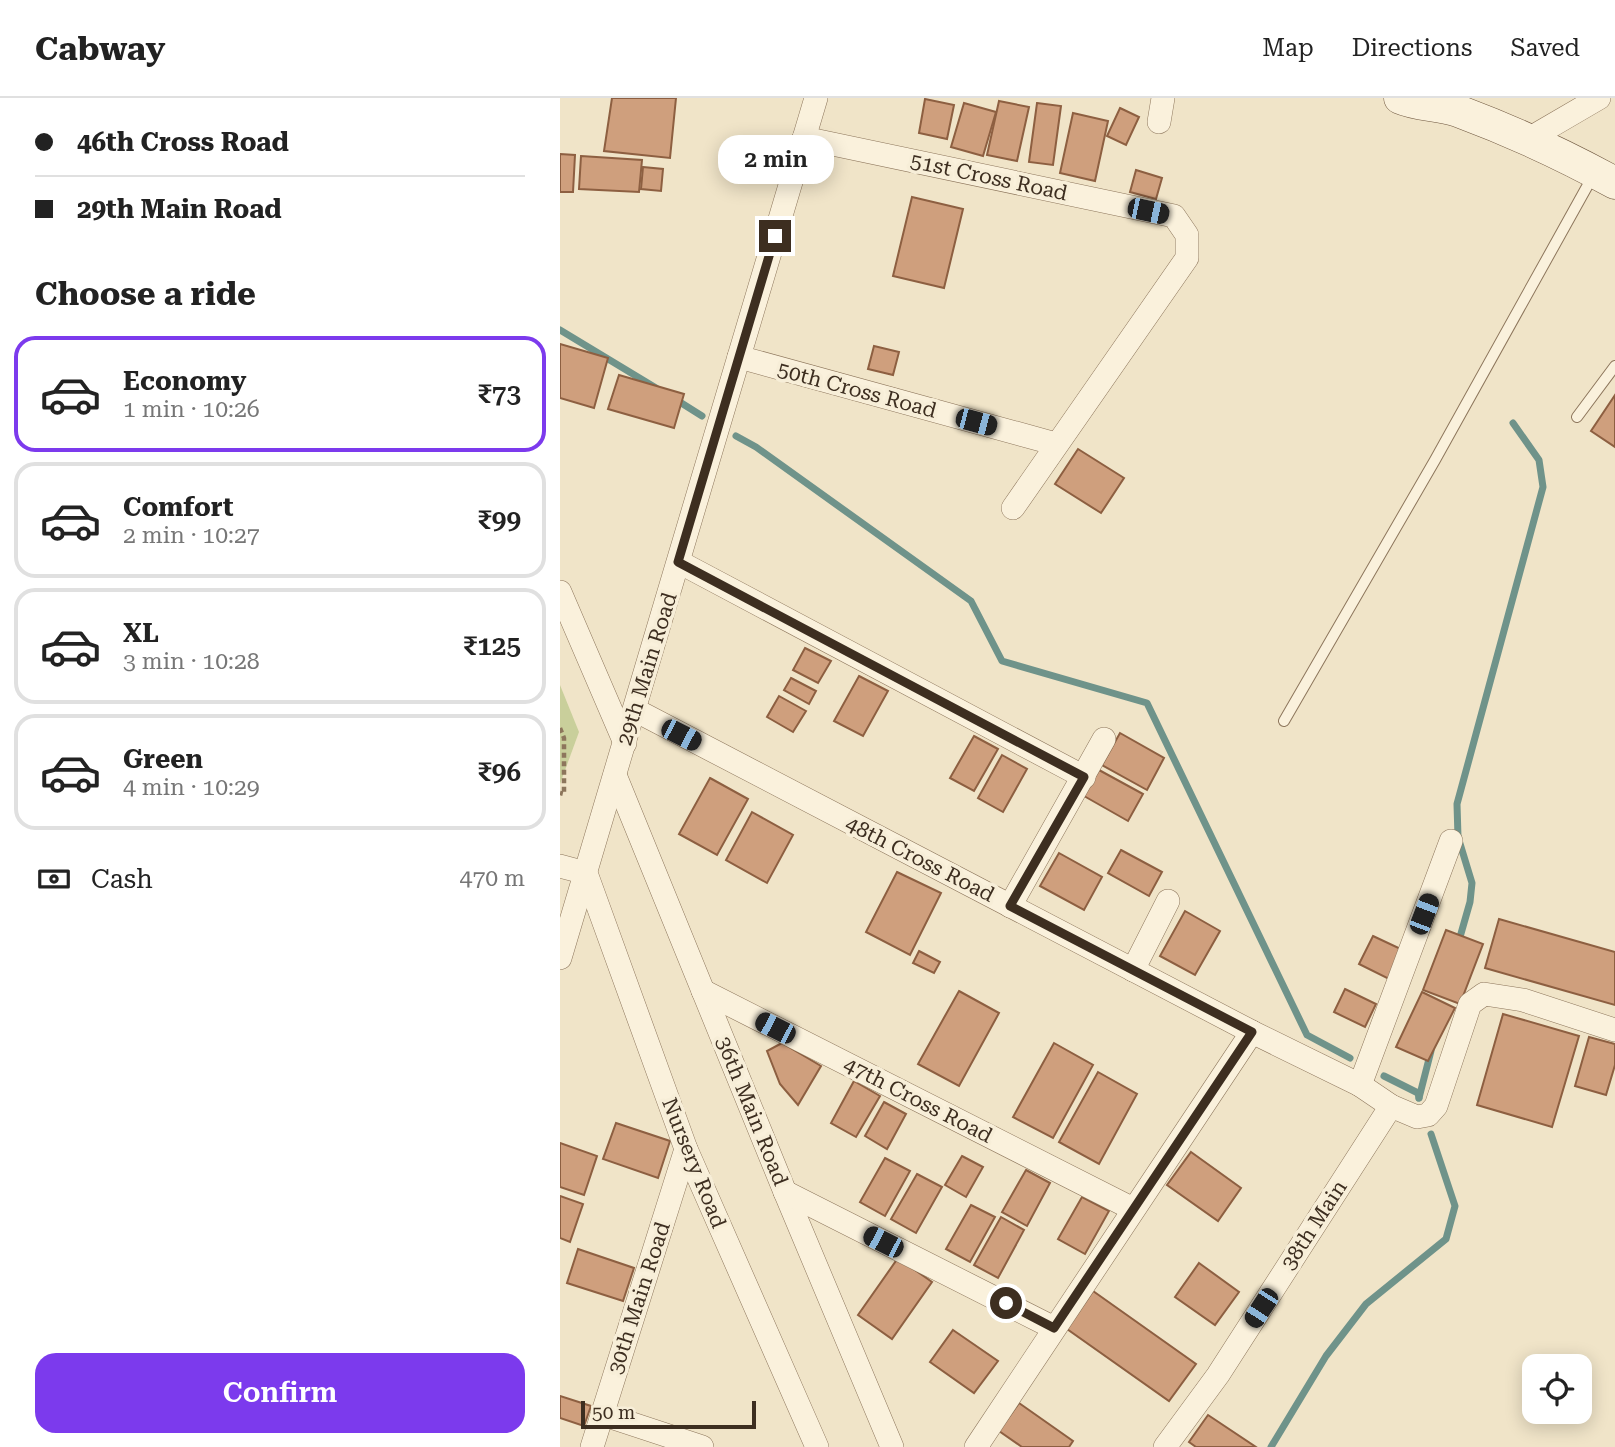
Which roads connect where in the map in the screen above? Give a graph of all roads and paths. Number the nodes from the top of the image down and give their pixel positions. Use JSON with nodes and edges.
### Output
{"nodes":[{"id":1,"x":816,"y":98,"type":"edge"},
{"id":2,"x":1163,"y":98,"type":"edge"},
{"id":3,"x":1400,"y":98,"type":"edge"},
{"id":4,"x":1599,"y":98,"type":"edge"},
{"id":5,"x":1449,"y":104,"type":"edge"},
{"id":6,"x":1159,"y":122,"type":"dead end"},
{"id":7,"x":804,"y":138,"type":"junction"},
{"id":8,"x":1527,"y":140,"type":"junction"},
{"id":9,"x":1605,"y":177,"type":"edge"},
{"id":10,"x":739,"y":357,"type":"junction"},
{"id":11,"x":1615,"y":366,"type":"edge"},
{"id":12,"x":1577,"y":417,"type":"dead end"},
{"id":13,"x":1056,"y":444,"type":"junction"},
{"id":14,"x":1013,"y":508,"type":"dead end"},
{"id":15,"x":678,"y":562,"type":"junction"},
{"id":16,"x":560,"y":593,"type":"edge"},
{"id":17,"x":635,"y":710,"type":"junction"},
{"id":18,"x":1284,"y":721,"type":"dead end"},
{"id":19,"x":560,"y":728,"type":"edge"},
{"id":20,"x":1104,"y":739,"type":"dead end"},
{"id":21,"x":625,"y":743,"type":"junction"},
{"id":22,"x":615,"y":775,"type":"junction"},
{"id":23,"x":1084,"y":777,"type":"junction"},
{"id":24,"x":560,"y":793,"type":"edge"},
{"id":25,"x":1451,"y":841,"type":"dead end"},
{"id":26,"x":560,"y":866,"type":"edge"},
{"id":27,"x":586,"y":873,"type":"junction"},
{"id":28,"x":1168,"y":901,"type":"dead end"},
{"id":29,"x":1010,"y":906,"type":"junction"},
{"id":30,"x":560,"y":958,"type":"edge"},
{"id":31,"x":1133,"y":970,"type":"junction"},
{"id":32,"x":703,"y":991,"type":"junction"},
{"id":33,"x":1615,"y":1030,"type":"edge"},
{"id":34,"x":1252,"y":1032,"type":"junction"},
{"id":35,"x":1360,"y":1085,"type":"junction"},
{"id":36,"x":1391,"y":1106,"type":"junction"},
{"id":37,"x":686,"y":1149,"type":"junction"},
{"id":38,"x":785,"y":1192,"type":"junction"},
{"id":39,"x":1133,"y":1209,"type":"junction"},
{"id":40,"x":1054,"y":1328,"type":"junction"},
{"id":41,"x":602,"y":1414,"type":"junction"},
{"id":42,"x":592,"y":1447,"type":"edge"},
{"id":43,"x":702,"y":1447,"type":"edge"},
{"id":44,"x":817,"y":1447,"type":"edge"},
{"id":45,"x":892,"y":1447,"type":"edge"},
{"id":46,"x":975,"y":1447,"type":"edge"},
{"id":47,"x":1165,"y":1447,"type":"edge"}],
"edges":[{"from":1,"to":7,"type":"street","name":"29th Main Road"},
{"from":2,"to":6,"type":"street"},
{"from":3,"to":5,"type":"main road"},
{"from":4,"to":8,"type":"street"},
{"from":5,"to":8,"type":"main road"},
{"from":7,"to":10,"type":"street","name":"29th Main Road"},
{"from":7,"to":13,"type":"street","name":"51st Cross Road"},
{"from":8,"to":9,"type":"main road"},
{"from":9,"to":18,"type":"lane"},
{"from":10,"to":13,"type":"street","name":"50th Cross Road"},
{"from":10,"to":15,"type":"street","name":"29th Main Road"},
{"from":11,"to":12,"type":"lane"},
{"from":13,"to":14,"type":"street"},
{"from":15,"to":17,"type":"street","name":"29th Main Road"},
{"from":15,"to":23,"type":"street"},
{"from":16,"to":21,"type":"street"},
{"from":17,"to":21,"type":"street","name":"29th Main Road"},
{"from":17,"to":29,"type":"street","name":"48th Cross Road"},
{"from":19,"to":24,"type":"path"},
{"from":20,"to":23,"type":"street"},
{"from":21,"to":22,"type":"street","name":"29th Main Road"},
{"from":22,"to":27,"type":"street","name":"29th Main Road"},
{"from":22,"to":32,"type":"street","name":"36th Main Road"},
{"from":23,"to":29,"type":"street"},
{"from":25,"to":35,"type":"street"},
{"from":26,"to":27,"type":"street"},
{"from":27,"to":30,"type":"street","name":"29th Main Road"},
{"from":27,"to":37,"type":"street","name":"Nursery Road"},
{"from":28,"to":31,"type":"street"},
{"from":29,"to":31,"type":"street","name":"48th Cross Road"},
{"from":31,"to":34,"type":"street","name":"48th Cross Road"},
{"from":32,"to":38,"type":"street","name":"36th Main Road"},
{"from":32,"to":39,"type":"street","name":"47th Cross Road"},
{"from":33,"to":36,"type":"street","name":"48th Cross Road"},
{"from":34,"to":35,"type":"street","name":"48th Cross Road"},
{"from":34,"to":39,"type":"street"},
{"from":35,"to":36,"type":"street","name":"48th Cross Road"},
{"from":36,"to":47,"type":"street","name":"38th Main"},
{"from":37,"to":41,"type":"street","name":"30th Main Road"},
{"from":37,"to":44,"type":"street","name":"Nursery Road"},
{"from":38,"to":40,"type":"street"},
{"from":38,"to":45,"type":"street","name":"36th Main Road"},
{"from":39,"to":40,"type":"street"},
{"from":40,"to":46,"type":"street"},
{"from":41,"to":42,"type":"street","name":"30th Main Road"},
{"from":41,"to":43,"type":"street"}]}
